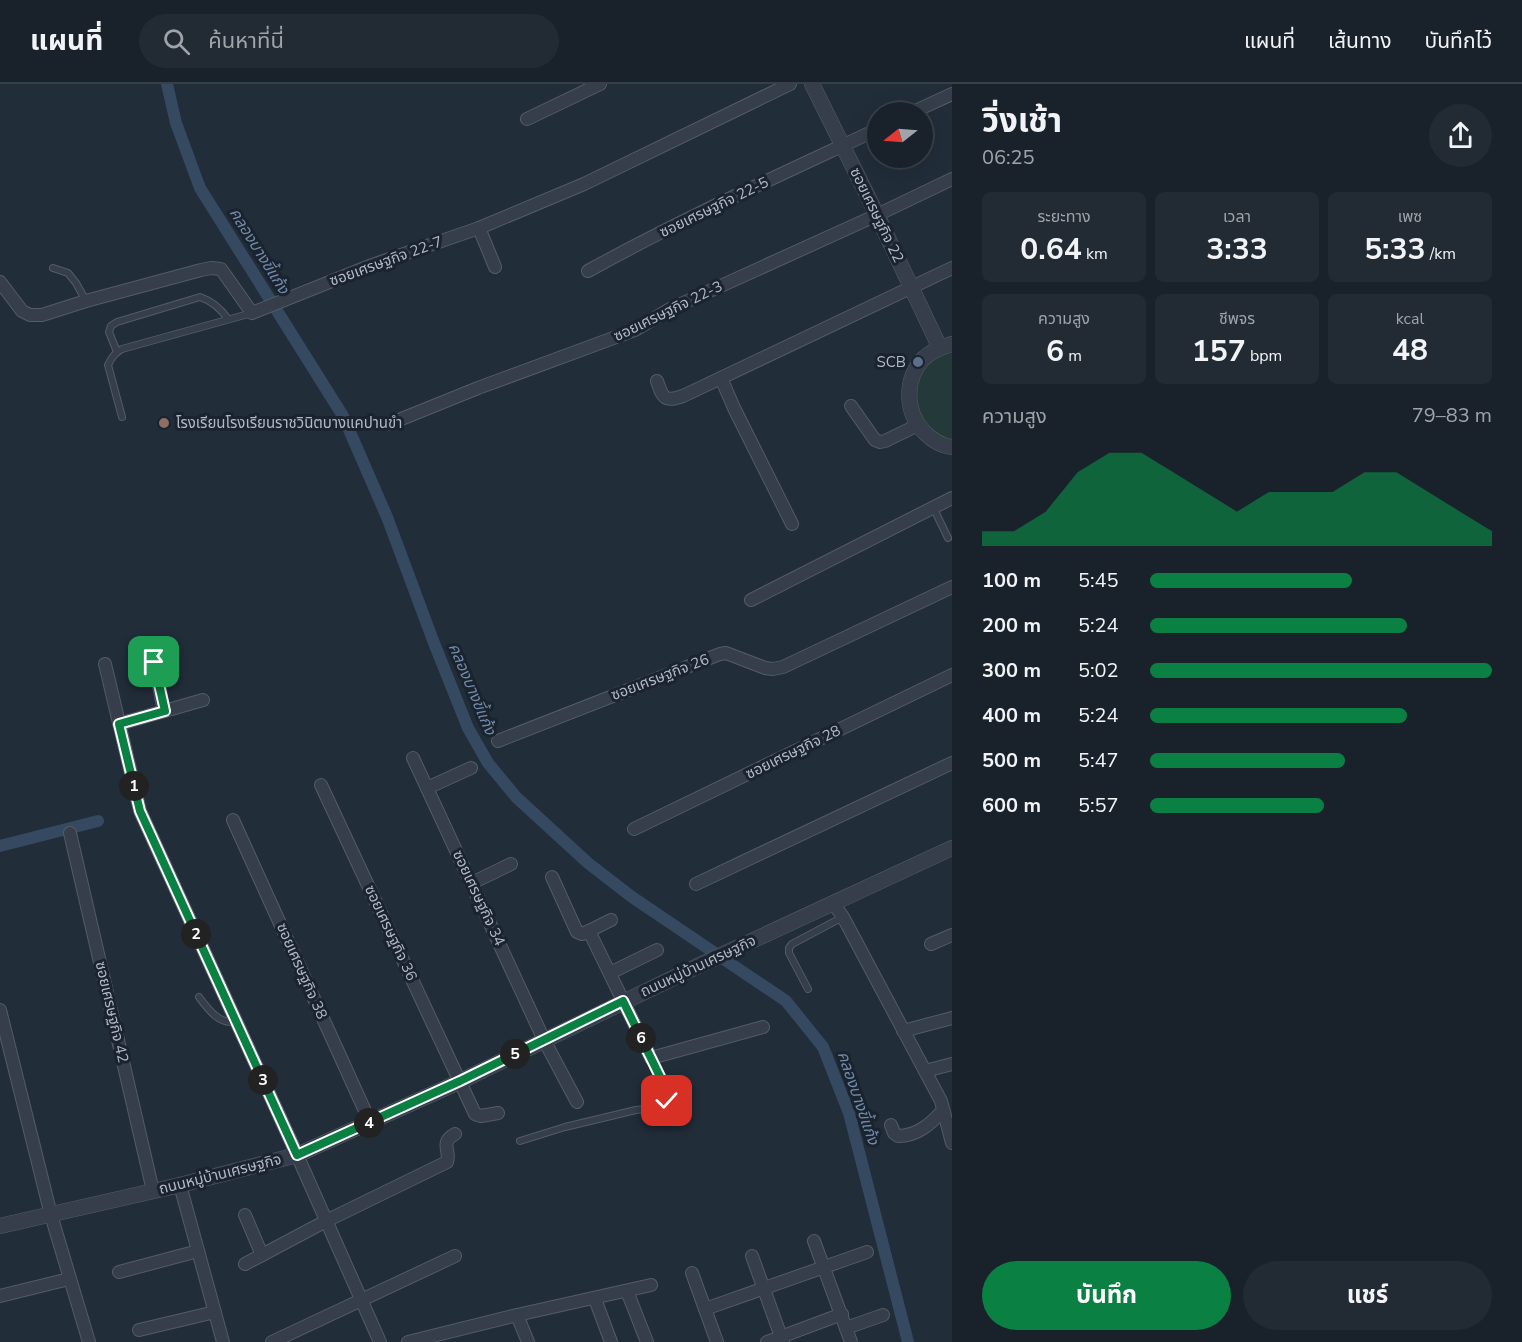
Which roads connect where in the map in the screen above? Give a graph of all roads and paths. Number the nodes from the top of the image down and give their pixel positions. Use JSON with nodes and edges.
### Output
{"nodes":[{"id":1,"x":600,"y":84,"type":"edge"},
{"id":2,"x":790,"y":84,"type":"edge"},
{"id":3,"x":812,"y":84,"type":"edge"},
{"id":4,"x":952,"y":94,"type":"edge"},
{"id":5,"x":933,"y":103,"type":"edge"},
{"id":6,"x":527,"y":119,"type":"dead end"},
{"id":7,"x":867,"y":134,"type":"edge"},
{"id":8,"x":843,"y":146,"type":"junction"},
{"id":9,"x":952,"y":179,"type":"edge"},
{"id":10,"x":877,"y":215,"type":"junction"},
{"id":11,"x":478,"y":228,"type":"junction"},
{"id":12,"x":53,"y":267,"type":"dead end"},
{"id":13,"x":495,"y":267,"type":"dead end"},
{"id":14,"x":952,"y":268,"type":"edge"},
{"id":15,"x":588,"y":271,"type":"dead end"},
{"id":16,"x":0,"y":282,"type":"edge"},
{"id":17,"x":912,"y":288,"type":"junction"},
{"id":18,"x":86,"y":301,"type":"junction"},
{"id":19,"x":256,"y":312,"type":"junction"},
{"id":20,"x":228,"y":320,"type":"junction"},
{"id":21,"x":946,"y":346,"type":"edge"},
{"id":22,"x":117,"y":352,"type":"junction"},
{"id":23,"x":722,"y":378,"type":"junction"},
{"id":24,"x":657,"y":381,"type":"dead end"},
{"id":25,"x":851,"y":406,"type":"dead end"},
{"id":26,"x":122,"y":417,"type":"dead end"},
{"id":27,"x":389,"y":424,"type":"dead end"},
{"id":28,"x":918,"y":425,"type":"junction"},
{"id":29,"x":952,"y":447,"type":"edge"},
{"id":30,"x":952,"y":498,"type":"edge"},
{"id":31,"x":933,"y":507,"type":"junction"},
{"id":32,"x":792,"y":524,"type":"dead end"},
{"id":33,"x":948,"y":538,"type":"dead end"},
{"id":34,"x":952,"y":587,"type":"edge"},
{"id":35,"x":752,"y":600,"type":"dead end"},
{"id":36,"x":154,"y":662,"type":"dead end"},
{"id":37,"x":105,"y":664,"type":"dead end"},
{"id":38,"x":952,"y":675,"type":"edge"},
{"id":39,"x":203,"y":700,"type":"dead end"},
{"id":40,"x":165,"y":711,"type":"junction"},
{"id":41,"x":119,"y":724,"type":"junction"},
{"id":42,"x":498,"y":741,"type":"dead end"},
{"id":43,"x":413,"y":758,"type":"dead end"},
{"id":44,"x":952,"y":762,"type":"edge"},
{"id":45,"x":471,"y":768,"type":"dead end"},
{"id":46,"x":321,"y":785,"type":"dead end"},
{"id":47,"x":427,"y":788,"type":"junction"},
{"id":48,"x":233,"y":820,"type":"dead end"},
{"id":49,"x":634,"y":829,"type":"dead end"},
{"id":50,"x":70,"y":833,"type":"dead end"},
{"id":51,"x":952,"y":848,"type":"edge"},
{"id":52,"x":511,"y":864,"type":"dead end"},
{"id":53,"x":552,"y":877,"type":"dead end"},
{"id":54,"x":472,"y":883,"type":"junction"},
{"id":55,"x":696,"y":884,"type":"dead end"},
{"id":56,"x":834,"y":903,"type":"junction"},
{"id":57,"x":843,"y":917,"type":"junction"},
{"id":58,"x":611,"y":920,"type":"dead end"},
{"id":59,"x":589,"y":931,"type":"junction"},
{"id":60,"x":952,"y":935,"type":"edge"},
{"id":61,"x":931,"y":944,"type":"dead end"},
{"id":62,"x":657,"y":950,"type":"dead end"},
{"id":63,"x":610,"y":973,"type":"junction"},
{"id":64,"x":808,"y":989,"type":"dead end"},
{"id":65,"x":199,"y":998,"type":"dead end"},
{"id":66,"x":623,"y":1001,"type":"junction"},
{"id":67,"x":0,"y":1010,"type":"edge"},
{"id":68,"x":952,"y":1018,"type":"edge"},
{"id":69,"x":236,"y":1021,"type":"junction"},
{"id":70,"x":762,"y":1027,"type":"dead end"},
{"id":71,"x":903,"y":1031,"type":"junction"},
{"id":72,"x":544,"y":1040,"type":"junction"},
{"id":73,"x":651,"y":1058,"type":"junction"},
{"id":74,"x":952,"y":1064,"type":"edge"},
{"id":75,"x":925,"y":1071,"type":"junction"},
{"id":76,"x":460,"y":1081,"type":"junction"},
{"id":77,"x":577,"y":1102,"type":"dead end"},
{"id":78,"x":945,"y":1103,"type":"edge"},
{"id":79,"x":498,"y":1113,"type":"dead end"},
{"id":80,"x":370,"y":1122,"type":"junction"},
{"id":81,"x":891,"y":1125,"type":"dead end"},
{"id":82,"x":455,"y":1134,"type":"dead end"},
{"id":83,"x":520,"y":1141,"type":"dead end"},
{"id":84,"x":952,"y":1143,"type":"edge"},
{"id":85,"x":297,"y":1155,"type":"junction"},
{"id":86,"x":180,"y":1185,"type":"junction"},
{"id":87,"x":153,"y":1191,"type":"junction"},
{"id":88,"x":51,"y":1215,"type":"junction"},
{"id":89,"x":245,"y":1215,"type":"dead end"},
{"id":90,"x":326,"y":1221,"type":"junction"},
{"id":91,"x":0,"y":1226,"type":"edge"},
{"id":92,"x":814,"y":1241,"type":"dead end"},
{"id":93,"x":198,"y":1251,"type":"junction"},
{"id":94,"x":867,"y":1252,"type":"dead end"},
{"id":95,"x":262,"y":1255,"type":"junction"},
{"id":96,"x":455,"y":1256,"type":"dead end"},
{"id":97,"x":752,"y":1256,"type":"dead end"},
{"id":98,"x":245,"y":1264,"type":"dead end"},
{"id":99,"x":824,"y":1268,"type":"junction"},
{"id":100,"x":119,"y":1272,"type":"dead end"},
{"id":101,"x":692,"y":1273,"type":"dead end"},
{"id":102,"x":69,"y":1279,"type":"junction"},
{"id":103,"x":651,"y":1285,"type":"dead end"},
{"id":104,"x":764,"y":1289,"type":"junction"},
{"id":105,"x":627,"y":1291,"type":"junction"},
{"id":106,"x":0,"y":1296,"type":"edge"},
{"id":107,"x":595,"y":1299,"type":"junction"},
{"id":108,"x":362,"y":1300,"type":"junction"},
{"id":109,"x":705,"y":1309,"type":"junction"},
{"id":110,"x":215,"y":1311,"type":"junction"},
{"id":111,"x":842,"y":1314,"type":"junction"},
{"id":112,"x":517,"y":1315,"type":"junction"},
{"id":113,"x":883,"y":1315,"type":"dead end"},
{"id":114,"x":846,"y":1328,"type":"junction"},
{"id":115,"x":139,"y":1330,"type":"dead end"},
{"id":116,"x":782,"y":1339,"type":"edge"},
{"id":117,"x":89,"y":1342,"type":"edge"},
{"id":118,"x":223,"y":1342,"type":"edge"},
{"id":119,"x":272,"y":1342,"type":"edge"},
{"id":120,"x":380,"y":1342,"type":"edge"},
{"id":121,"x":408,"y":1342,"type":"edge"},
{"id":122,"x":528,"y":1342,"type":"edge"},
{"id":123,"x":611,"y":1342,"type":"edge"},
{"id":124,"x":646,"y":1342,"type":"edge"},
{"id":125,"x":717,"y":1342,"type":"edge"},
{"id":126,"x":766,"y":1342,"type":"edge"},
{"id":127,"x":852,"y":1342,"type":"edge"}],
"edges":[{"from":1,"to":6,"type":"street"},
{"from":2,"to":11,"type":"street","name":"ซอยเศรษฐกิจ 22-7"},
{"from":3,"to":8,"type":"street","name":"ซอยเศรษฐกิจ 22"},
{"from":4,"to":5,"type":"street"},
{"from":7,"to":8,"type":"street","name":"ซอยเศรษฐกิจ 22-5"},
{"from":8,"to":10,"type":"street","name":"ซอยเศรษฐกิจ 22"},
{"from":8,"to":15,"type":"street","name":"ซอยเศรษฐกิจ 22-5"},
{"from":9,"to":10,"type":"street","name":"ซอยเศรษฐกิจ 22-3"},
{"from":10,"to":17,"type":"street","name":"ซอยเศรษฐกิจ 22"},
{"from":10,"to":27,"type":"street","name":"ซอยเศรษฐกิจ 22-3"},
{"from":11,"to":13,"type":"street"},
{"from":11,"to":19,"type":"street","name":"ซอยเศรษฐกิจ 22-7"},
{"from":12,"to":18,"type":"lane"},
{"from":14,"to":17,"type":"street"},
{"from":16,"to":18,"type":"street"},
{"from":17,"to":21,"type":"street","name":"ซอยเศรษฐกิจ 22"},
{"from":17,"to":23,"type":"street"},
{"from":18,"to":19,"type":"street"},
{"from":19,"to":20,"type":"lane"},
{"from":20,"to":22,"type":"lane"},
{"from":20,"to":22,"type":"lane"},
{"from":21,"to":28,"type":"street"},
{"from":22,"to":26,"type":"lane"},
{"from":23,"to":24,"type":"street"},
{"from":23,"to":32,"type":"street"},
{"from":25,"to":28,"type":"street"},
{"from":28,"to":29,"type":"street"},
{"from":30,"to":31,"type":"street"},
{"from":31,"to":33,"type":"lane"},
{"from":31,"to":35,"type":"street"},
{"from":34,"to":42,"type":"street","name":"ซอยเศรษฐกิจ 26"},
{"from":36,"to":40,"type":"street"},
{"from":37,"to":41,"type":"street"},
{"from":38,"to":49,"type":"street","name":"ซอยเศรษฐกิจ 28"},
{"from":39,"to":40,"type":"street"},
{"from":40,"to":41,"type":"street"},
{"from":41,"to":69,"type":"street"},
{"from":43,"to":47,"type":"street","name":"ซอยเศรษฐกิจ 34"},
{"from":44,"to":55,"type":"street"},
{"from":45,"to":47,"type":"street"},
{"from":46,"to":76,"type":"street","name":"ซอยเศรษฐกิจ 36"},
{"from":47,"to":54,"type":"street","name":"ซอยเศรษฐกิจ 34"},
{"from":48,"to":80,"type":"street","name":"ซอยเศรษฐกิจ 38"},
{"from":50,"to":87,"type":"street","name":"ซอยเศรษฐกิจ 42"},
{"from":51,"to":56,"type":"street","name":"ถนนหมู่บ้านเศรษฐกิจ"},
{"from":52,"to":54,"type":"street"},
{"from":53,"to":59,"type":"street"},
{"from":54,"to":72,"type":"street","name":"ซอยเศรษฐกิจ 34"},
{"from":56,"to":57,"type":"street"},
{"from":56,"to":66,"type":"street","name":"ถนนหมู่บ้านเศรษฐกิจ"},
{"from":57,"to":64,"type":"lane"},
{"from":57,"to":71,"type":"street"},
{"from":58,"to":59,"type":"street"},
{"from":59,"to":63,"type":"street"},
{"from":60,"to":61,"type":"street"},
{"from":62,"to":63,"type":"street"},
{"from":63,"to":66,"type":"street"},
{"from":65,"to":69,"type":"lane"},
{"from":66,"to":72,"type":"street","name":"ถนนหมู่บ้านเศรษฐกิจ"},
{"from":66,"to":73,"type":"street"},
{"from":67,"to":88,"type":"street"},
{"from":68,"to":71,"type":"street"},
{"from":69,"to":85,"type":"street"},
{"from":70,"to":73,"type":"street"},
{"from":71,"to":75,"type":"street"},
{"from":72,"to":76,"type":"street","name":"ถนนหมู่บ้านเศรษฐกิจ"},
{"from":72,"to":77,"type":"street","name":"ซอยเศรษฐกิจ 34"},
{"from":73,"to":83,"type":"lane"},
{"from":74,"to":75,"type":"street"},
{"from":75,"to":78,"type":"street"},
{"from":76,"to":79,"type":"street","name":"ซอยเศรษฐกิจ 36"},
{"from":76,"to":80,"type":"street","name":"ถนนหมู่บ้านเศรษฐกิจ"},
{"from":78,"to":81,"type":"street"},
{"from":78,"to":84,"type":"street"},
{"from":80,"to":85,"type":"street","name":"ถนนหมู่บ้านเศรษฐกิจ"},
{"from":82,"to":90,"type":"street"},
{"from":85,"to":86,"type":"street","name":"ถนนหมู่บ้านเศรษฐกิจ"},
{"from":85,"to":90,"type":"street"},
{"from":86,"to":87,"type":"street","name":"ถนนหมู่บ้านเศรษฐกิจ"},
{"from":86,"to":93,"type":"street"},
{"from":87,"to":88,"type":"street","name":"ถนนหมู่บ้านเศรษฐกิจ"},
{"from":88,"to":91,"type":"street","name":"ถนนหมู่บ้านเศรษฐกิจ"},
{"from":88,"to":102,"type":"street"},
{"from":89,"to":95,"type":"street"},
{"from":90,"to":95,"type":"street"},
{"from":90,"to":108,"type":"street"},
{"from":92,"to":99,"type":"street"},
{"from":93,"to":100,"type":"street"},
{"from":93,"to":110,"type":"street"},
{"from":94,"to":99,"type":"street"},
{"from":95,"to":98,"type":"street"},
{"from":96,"to":108,"type":"street"},
{"from":97,"to":104,"type":"street"},
{"from":99,"to":104,"type":"street"},
{"from":99,"to":111,"type":"street"},
{"from":101,"to":109,"type":"street"},
{"from":102,"to":106,"type":"street"},
{"from":102,"to":117,"type":"street"},
{"from":103,"to":105,"type":"street"},
{"from":104,"to":109,"type":"street"},
{"from":104,"to":116,"type":"street"},
{"from":105,"to":107,"type":"street"},
{"from":105,"to":124,"type":"street"},
{"from":107,"to":112,"type":"street"},
{"from":107,"to":123,"type":"street"},
{"from":108,"to":119,"type":"street"},
{"from":108,"to":120,"type":"street"},
{"from":109,"to":125,"type":"street"},
{"from":110,"to":115,"type":"street"},
{"from":110,"to":118,"type":"street"},
{"from":111,"to":114,"type":"street"},
{"from":111,"to":116,"type":"street"},
{"from":112,"to":121,"type":"street"},
{"from":112,"to":122,"type":"street"},
{"from":113,"to":114,"type":"street"},
{"from":114,"to":127,"type":"street"},
{"from":116,"to":126,"type":"street"}]}
